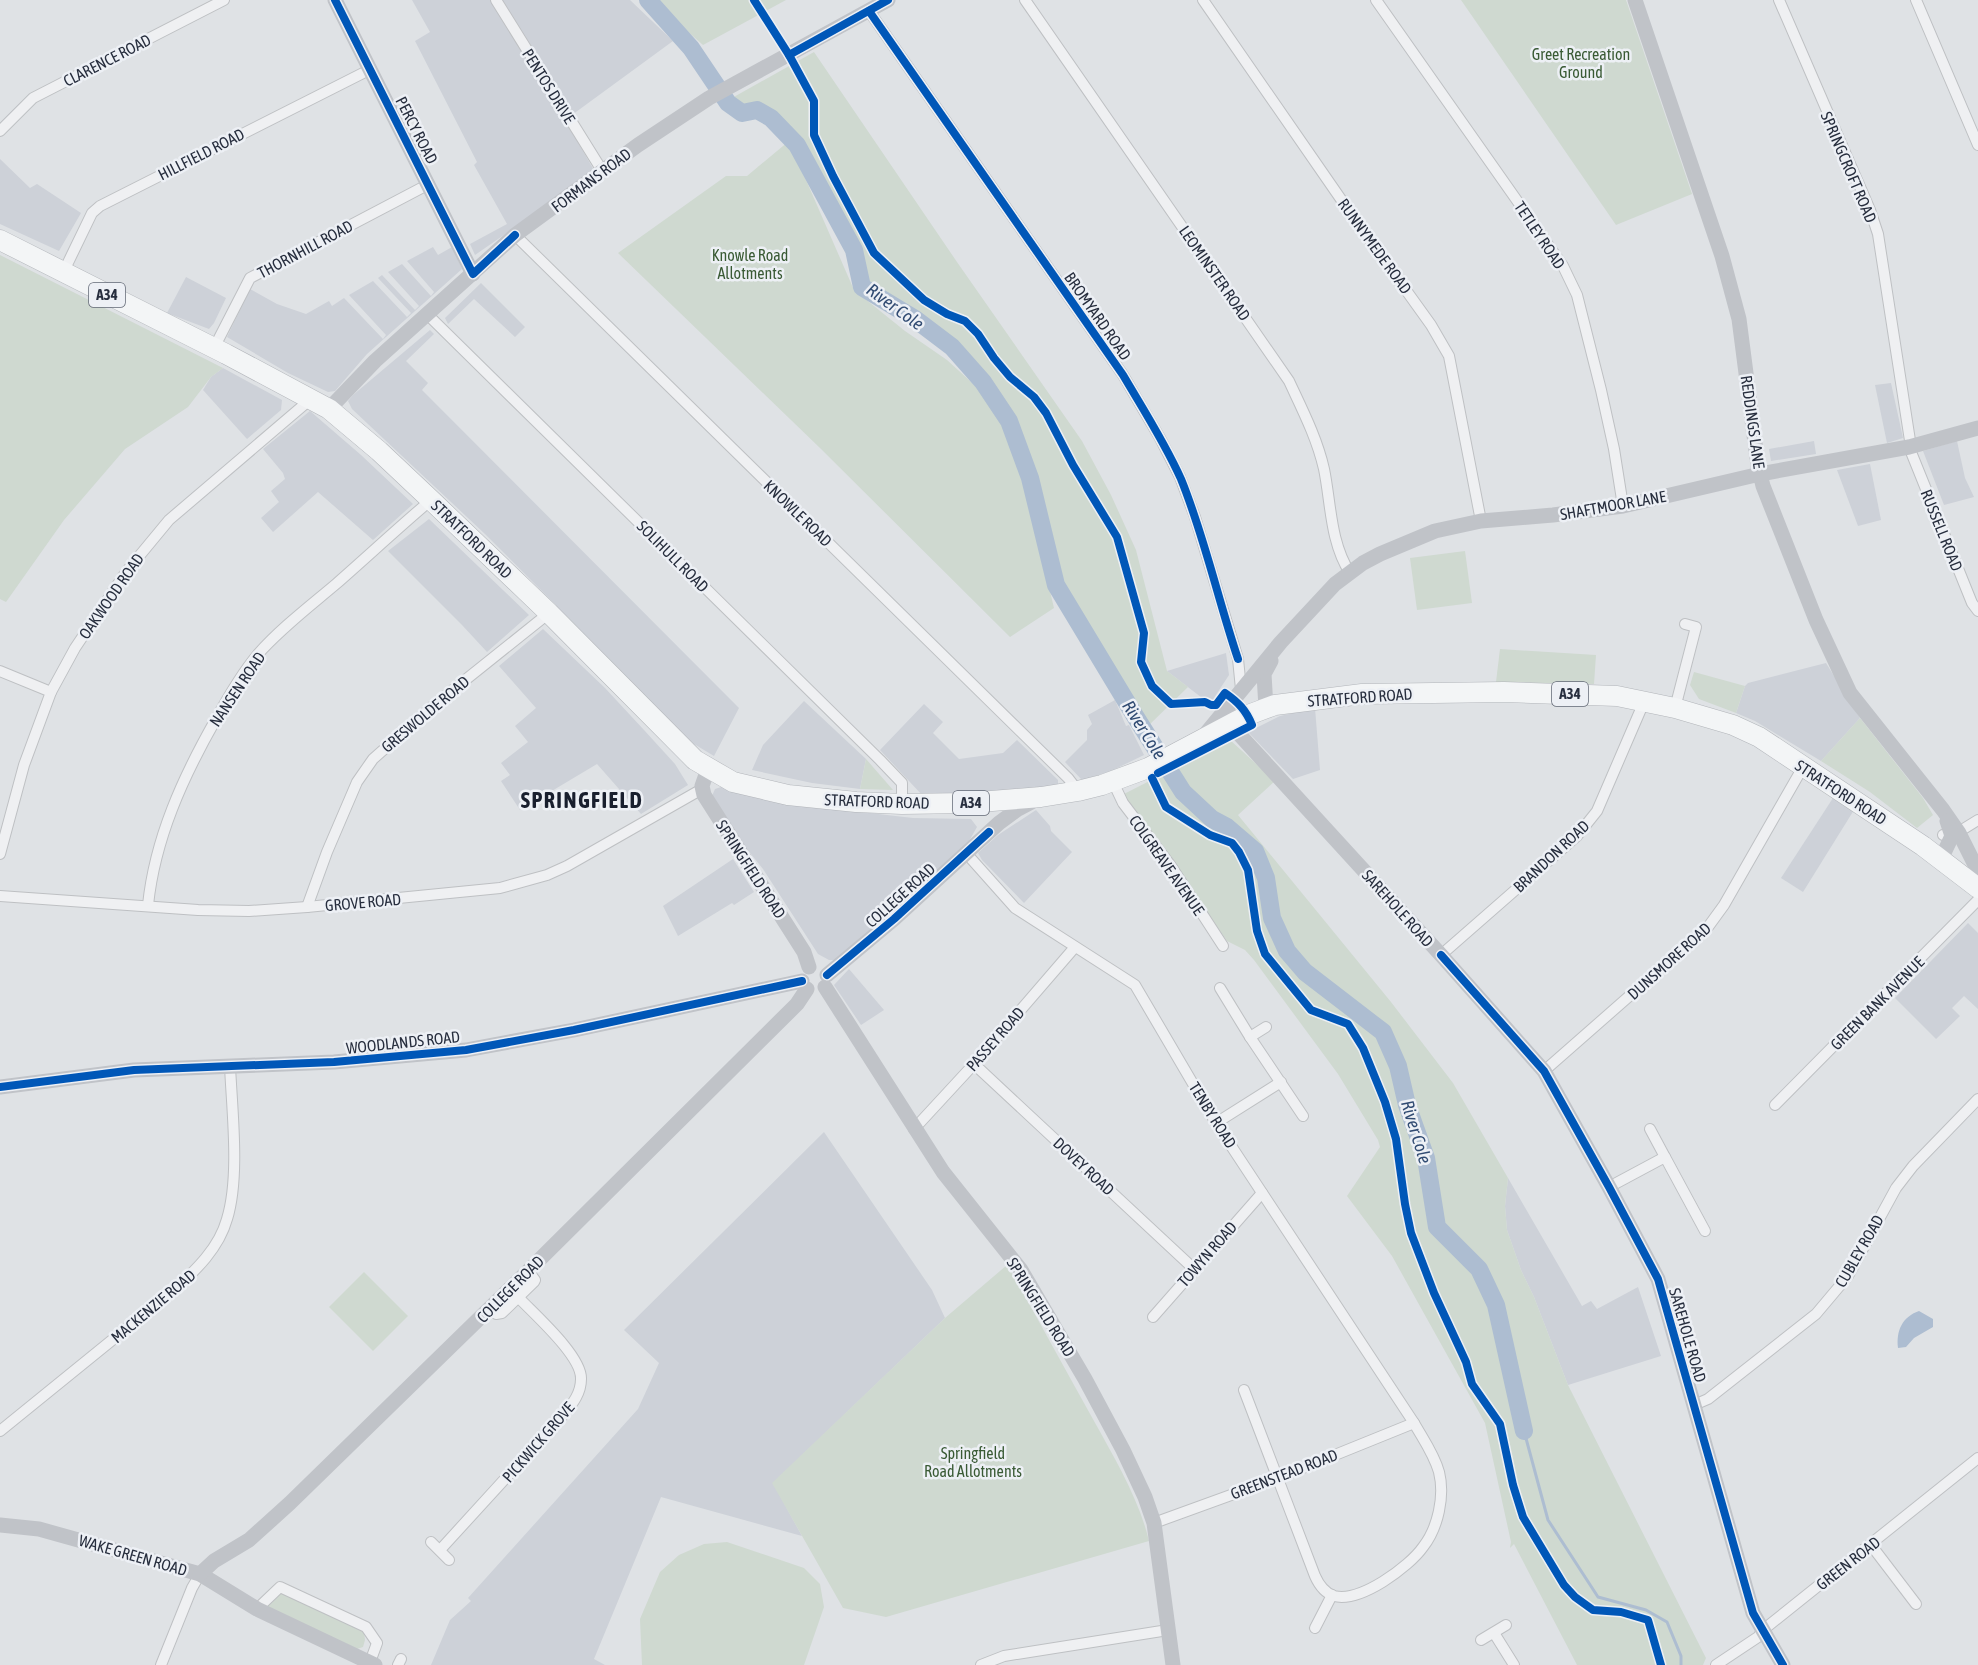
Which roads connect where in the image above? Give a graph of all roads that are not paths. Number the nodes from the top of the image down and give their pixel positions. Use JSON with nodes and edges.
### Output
{"nodes":[{"id":1,"x":224,"y":0,"type":"edge"},
{"id":2,"x":335,"y":0,"type":"edge"},
{"id":3,"x":496,"y":0,"type":"edge"},
{"id":4,"x":888,"y":0,"type":"edge"},
{"id":5,"x":1025,"y":0,"type":"edge"},
{"id":6,"x":1203,"y":0,"type":"edge"},
{"id":7,"x":1376,"y":0,"type":"edge"},
{"id":8,"x":1635,"y":0,"type":"edge"},
{"id":9,"x":1779,"y":0,"type":"edge"},
{"id":10,"x":1916,"y":0,"type":"edge"},
{"id":11,"x":869,"y":11,"type":"junction"},
{"id":12,"x":371,"y":69,"type":"junction"},
{"id":13,"x":0,"y":131,"type":"edge"},
{"id":14,"x":1978,"y":145,"type":"edge"},
{"id":15,"x":603,"y":172,"type":"junction"},
{"id":16,"x":429,"y":184,"type":"junction"},
{"id":17,"x":515,"y":235,"type":"junction"},
{"id":18,"x":0,"y":240,"type":"edge"},
{"id":19,"x":63,"y":273,"type":"junction"},
{"id":20,"x":473,"y":274,"type":"junction"},
{"id":21,"x":428,"y":315,"type":"junction"},
{"id":22,"x":214,"y":348,"type":"junction"},
{"id":23,"x":320,"y":404,"type":"junction"},
{"id":24,"x":1978,"y":428,"type":"edge"},
{"id":25,"x":1910,"y":447,"type":"junction"},
{"id":26,"x":1760,"y":474,"type":"junction"},
{"id":27,"x":432,"y":500,"type":"junction"},
{"id":28,"x":1623,"y":506,"type":"junction"},
{"id":29,"x":1481,"y":521,"type":"junction"},
{"id":30,"x":1350,"y":573,"type":"junction"},
{"id":31,"x":1978,"y":611,"type":"edge"},
{"id":32,"x":549,"y":613,"type":"junction"},
{"id":33,"x":1685,"y":624,"type":"dead end"},
{"id":34,"x":1281,"y":642,"type":"junction"},
{"id":35,"x":1238,"y":659,"type":"junction"},
{"id":36,"x":1263,"y":663,"type":"junction"},
{"id":37,"x":0,"y":671,"type":"edge"},
{"id":38,"x":1241,"y":688,"type":"junction"},
{"id":39,"x":51,"y":692,"type":"junction"},
{"id":40,"x":1644,"y":702,"type":"junction"},
{"id":41,"x":1266,"y":708,"type":"junction"},
{"id":42,"x":1675,"y":708,"type":"junction"},
{"id":43,"x":1225,"y":727,"type":"junction"},
{"id":44,"x":1199,"y":742,"type":"junction"},
{"id":45,"x":1803,"y":767,"type":"junction"},
{"id":46,"x":708,"y":769,"type":"junction"},
{"id":47,"x":1113,"y":782,"type":"junction"},
{"id":48,"x":702,"y":789,"type":"junction"},
{"id":49,"x":1078,"y":791,"type":"junction"},
{"id":50,"x":1041,"y":797,"type":"junction"},
{"id":51,"x":902,"y":804,"type":"junction"},
{"id":52,"x":5,"y":808,"type":"edge"},
{"id":53,"x":1978,"y":820,"type":"edge"},
{"id":54,"x":1951,"y":834,"type":"junction"},
{"id":55,"x":966,"y":853,"type":"junction"},
{"id":56,"x":0,"y":854,"type":"edge"},
{"id":57,"x":1936,"y":855,"type":"junction"},
{"id":58,"x":1978,"y":871,"type":"edge"},
{"id":59,"x":1978,"y":888,"type":"edge"},
{"id":60,"x":0,"y":896,"type":"edge"},
{"id":61,"x":1978,"y":900,"type":"edge"},
{"id":62,"x":148,"y":905,"type":"junction"},
{"id":63,"x":307,"y":907,"type":"junction"},
{"id":64,"x":1223,"y":946,"type":"dead end"},
{"id":65,"x":1075,"y":947,"type":"junction"},
{"id":66,"x":1442,"y":955,"type":"junction"},
{"id":67,"x":806,"y":979,"type":"junction"},
{"id":68,"x":826,"y":981,"type":"junction"},
{"id":69,"x":1220,"y":988,"type":"dead end"},
{"id":70,"x":1266,"y":1026,"type":"dead end"},
{"id":71,"x":1250,"y":1037,"type":"junction"},
{"id":72,"x":974,"y":1064,"type":"junction"},
{"id":73,"x":230,"y":1066,"type":"junction"},
{"id":74,"x":1544,"y":1071,"type":"junction"},
{"id":75,"x":1281,"y":1082,"type":"junction"},
{"id":76,"x":0,"y":1087,"type":"edge"},
{"id":77,"x":1978,"y":1099,"type":"edge"},
{"id":78,"x":1775,"y":1105,"type":"dead end"},
{"id":79,"x":1303,"y":1116,"type":"dead end"},
{"id":80,"x":1216,"y":1123,"type":"junction"},
{"id":81,"x":914,"y":1129,"type":"junction"},
{"id":82,"x":1650,"y":1130,"type":"dead end"},
{"id":83,"x":1665,"y":1157,"type":"junction"},
{"id":84,"x":1609,"y":1187,"type":"junction"},
{"id":85,"x":1262,"y":1193,"type":"junction"},
{"id":86,"x":1706,"y":1231,"type":"dead end"},
{"id":87,"x":1194,"y":1269,"type":"junction"},
{"id":88,"x":528,"y":1271,"type":"junction"},
{"id":89,"x":518,"y":1297,"type":"junction"},
{"id":90,"x":490,"y":1308,"type":"junction"},
{"id":91,"x":1153,"y":1317,"type":"dead end"},
{"id":92,"x":1244,"y":1390,"type":"dead end"},
{"id":93,"x":1694,"y":1405,"type":"junction"},
{"id":94,"x":1414,"y":1423,"type":"junction"},
{"id":95,"x":0,"y":1431,"type":"edge"},
{"id":96,"x":1978,"y":1458,"type":"edge"},
{"id":97,"x":1278,"y":1478,"type":"junction"},
{"id":98,"x":1154,"y":1523,"type":"junction"},
{"id":99,"x":0,"y":1525,"type":"edge"},
{"id":100,"x":1871,"y":1545,"type":"junction"},
{"id":101,"x":449,"y":1560,"type":"dead end"},
{"id":102,"x":200,"y":1574,"type":"junction"},
{"id":103,"x":1332,"y":1595,"type":"junction"},
{"id":104,"x":1916,"y":1604,"type":"dead end"},
{"id":105,"x":257,"y":1609,"type":"junction"},
{"id":106,"x":1506,"y":1626,"type":"dead end"},
{"id":107,"x":1315,"y":1628,"type":"dead end"},
{"id":108,"x":1168,"y":1630,"type":"junction"},
{"id":109,"x":1763,"y":1630,"type":"junction"},
{"id":110,"x":1494,"y":1633,"type":"junction"},
{"id":111,"x":1481,"y":1640,"type":"dead end"},
{"id":112,"x":371,"y":1664,"type":"edge"},
{"id":113,"x":161,"y":1665,"type":"edge"},
{"id":114,"x":981,"y":1665,"type":"edge"},
{"id":115,"x":1173,"y":1665,"type":"edge"},
{"id":116,"x":1514,"y":1665,"type":"edge"},
{"id":117,"x":1716,"y":1665,"type":"edge"},
{"id":118,"x":1783,"y":1665,"type":"edge"}],
"edges":[{"from":1,"to":13,"type":"street","name":"CLARENCE ROAD"},
{"from":2,"to":12,"type":"street","name":"PERCY ROAD"},
{"from":3,"to":15,"type":"street","name":"PENTOS DRIVE"},
{"from":4,"to":11,"type":"street","name":"FORMANS ROAD"},
{"from":5,"to":30,"type":"street","name":"LEOMINSTER ROAD"},
{"from":6,"to":29,"type":"street","name":"RUNNYMEDE ROAD"},
{"from":7,"to":28,"type":"street","name":"TETLEY ROAD"},
{"from":8,"to":26,"type":"street","name":"REDDINGS LANE"},
{"from":9,"to":25,"type":"street","name":"SPRINGCROFT ROAD"},
{"from":10,"to":14,"type":"street"},
{"from":11,"to":15,"type":"street","name":"FORMANS ROAD"},
{"from":11,"to":35,"type":"street","name":"BROMYARD ROAD"},
{"from":12,"to":16,"type":"street","name":"PERCY ROAD"},
{"from":12,"to":19,"type":"street","name":"HILLFIELD ROAD"},
{"from":15,"to":17,"type":"street","name":"FORMANS ROAD"},
{"from":16,"to":20,"type":"street","name":"PERCY ROAD"},
{"from":16,"to":22,"type":"street","name":"THORNHILL ROAD"},
{"from":17,"to":20,"type":"street","name":"FORMANS ROAD"},
{"from":17,"to":49,"type":"street","name":"KNOWLE ROAD"},
{"from":18,"to":19,"type":"highway","name":"STRATFORD ROAD","number":"A34"},
{"from":19,"to":22,"type":"highway","name":"STRATFORD ROAD","number":"A34"},
{"from":20,"to":21,"type":"street","name":"FORMANS ROAD"},
{"from":21,"to":23,"type":"street","name":"FORMANS ROAD"},
{"from":21,"to":51,"type":"street","name":"SOLIHULL ROAD"},
{"from":22,"to":23,"type":"highway","name":"STRATFORD ROAD","number":"A34"},
{"from":23,"to":27,"type":"highway","name":"STRATFORD ROAD","number":"A34"},
{"from":23,"to":39,"type":"street","name":"OAKWOOD ROAD"},
{"from":24,"to":25,"type":"street","name":"SHAFTMOOR LANE"},
{"from":25,"to":26,"type":"street","name":"SHAFTMOOR LANE"},
{"from":25,"to":31,"type":"street","name":"RUSSELL ROAD"},
{"from":26,"to":28,"type":"street","name":"SHAFTMOOR LANE"},
{"from":26,"to":54,"type":"street","name":"REDDINGS LANE"},
{"from":27,"to":32,"type":"highway","name":"STRATFORD ROAD","number":"A34"},
{"from":27,"to":62,"type":"street","name":"NANSEN ROAD"},
{"from":28,"to":29,"type":"street","name":"SHAFTMOOR LANE"},
{"from":29,"to":30,"type":"street","name":"SHAFTMOOR LANE"},
{"from":30,"to":34,"type":"street","name":"SHAFTMOOR LANE"},
{"from":32,"to":46,"type":"highway","name":"STRATFORD ROAD","number":"A34"},
{"from":32,"to":63,"type":"street","name":"GRESWOLDE ROAD"},
{"from":33,"to":42,"type":"street"},
{"from":34,"to":36,"type":"street","name":"SHAFTMOOR LANE"},
{"from":34,"to":41,"type":"street","name":"SHAFTMOOR LANE"},
{"from":35,"to":36,"type":"street"},
{"from":35,"to":38,"type":"street","name":"BROMYARD ROAD"},
{"from":36,"to":38,"type":"street","name":"SHAFTMOOR LANE"},
{"from":37,"to":39,"type":"street"},
{"from":38,"to":44,"type":"street","name":"SHAFTMOOR LANE"},
{"from":39,"to":52,"type":"street","name":"OAKWOOD ROAD"},
{"from":40,"to":41,"type":"highway","name":"STRATFORD ROAD","number":"A34"},
{"from":40,"to":42,"type":"highway","name":"STRATFORD ROAD","number":"A34"},
{"from":40,"to":66,"type":"street","name":"BRANDON ROAD"},
{"from":41,"to":43,"type":"highway","name":"STRATFORD ROAD","number":"A34"},
{"from":42,"to":45,"type":"highway","name":"STRATFORD ROAD","number":"A34"},
{"from":43,"to":44,"type":"highway","name":"STRATFORD ROAD","number":"A34"},
{"from":43,"to":66,"type":"street","name":"SAREHOLE ROAD"},
{"from":44,"to":47,"type":"highway","name":"STRATFORD ROAD","number":"A34"},
{"from":45,"to":57,"type":"highway","name":"STRATFORD ROAD","number":"A34"},
{"from":45,"to":74,"type":"street","name":"DUNSMORE ROAD"},
{"from":46,"to":48,"type":"street"},
{"from":46,"to":51,"type":"highway","name":"STRATFORD ROAD","number":"A34"},
{"from":47,"to":49,"type":"highway","name":"STRATFORD ROAD","number":"A34"},
{"from":47,"to":64,"type":"street","name":"COLGREAVE AVENUE"},
{"from":48,"to":63,"type":"street","name":"GROVE ROAD"},
{"from":48,"to":67,"type":"street","name":"SPRINGFIELD ROAD"},
{"from":49,"to":50,"type":"highway","name":"STRATFORD ROAD","number":"A34"},
{"from":50,"to":51,"type":"highway","name":"STRATFORD ROAD","number":"A34"},
{"from":50,"to":55,"type":"street","name":"COLLEGE ROAD"},
{"from":52,"to":56,"type":"street","name":"OAKWOOD ROAD"},
{"from":53,"to":54,"type":"street"},
{"from":54,"to":57,"type":"street"},
{"from":54,"to":58,"type":"street","name":"REDDINGS LANE"},
{"from":55,"to":65,"type":"street","name":"TENBY ROAD"},
{"from":55,"to":68,"type":"street","name":"COLLEGE ROAD"},
{"from":57,"to":59,"type":"highway","name":"STRATFORD ROAD","number":"A34"},
{"from":60,"to":62,"type":"street","name":"GROVE ROAD"},
{"from":61,"to":78,"type":"street","name":"GREEN BANK AVENUE"},
{"from":62,"to":63,"type":"street","name":"GROVE ROAD"},
{"from":65,"to":72,"type":"street","name":"PASSEY ROAD"},
{"from":65,"to":80,"type":"street","name":"TENBY ROAD"},
{"from":66,"to":74,"type":"street","name":"SAREHOLE ROAD"},
{"from":67,"to":68,"type":"street","name":"WOODLANDS ROAD"},
{"from":67,"to":68,"type":"street"},
{"from":67,"to":73,"type":"street","name":"WOODLANDS ROAD"},
{"from":67,"to":88,"type":"street","name":"COLLEGE ROAD"},
{"from":68,"to":81,"type":"street","name":"SPRINGFIELD ROAD"},
{"from":69,"to":71,"type":"street"},
{"from":70,"to":71,"type":"street"},
{"from":71,"to":75,"type":"street"},
{"from":72,"to":81,"type":"street","name":"PASSEY ROAD"},
{"from":72,"to":87,"type":"street","name":"DOVEY ROAD"},
{"from":73,"to":76,"type":"street","name":"WOODLANDS ROAD"},
{"from":73,"to":95,"type":"street","name":"MACKENZIE ROAD"},
{"from":74,"to":84,"type":"street","name":"SAREHOLE ROAD"},
{"from":75,"to":79,"type":"street"},
{"from":75,"to":80,"type":"street"},
{"from":77,"to":93,"type":"street","name":"CUBLEY ROAD"},
{"from":80,"to":85,"type":"street","name":"TENBY ROAD"},
{"from":81,"to":98,"type":"street","name":"SPRINGFIELD ROAD"},
{"from":82,"to":83,"type":"street"},
{"from":83,"to":84,"type":"street"},
{"from":83,"to":86,"type":"street"},
{"from":84,"to":93,"type":"street","name":"SAREHOLE ROAD"},
{"from":85,"to":87,"type":"street","name":"TOWYN ROAD"},
{"from":85,"to":94,"type":"street","name":"TENBY ROAD"},
{"from":87,"to":91,"type":"street","name":"TOWYN ROAD"},
{"from":88,"to":89,"type":"street"},
{"from":88,"to":90,"type":"street","name":"COLLEGE ROAD"},
{"from":89,"to":90,"type":"street"},
{"from":89,"to":101,"type":"street","name":"PICKWICK GROVE"},
{"from":90,"to":102,"type":"street","name":"COLLEGE ROAD"},
{"from":92,"to":97,"type":"street"},
{"from":93,"to":109,"type":"street","name":"SAREHOLE ROAD"},
{"from":94,"to":97,"type":"street","name":"GREENSTEAD ROAD"},
{"from":94,"to":103,"type":"street","name":"TENBY ROAD"},
{"from":96,"to":100,"type":"street","name":"GREEN ROAD"},
{"from":97,"to":98,"type":"street","name":"GREENSTEAD ROAD"},
{"from":97,"to":103,"type":"street"},
{"from":98,"to":108,"type":"street","name":"SPRINGFIELD ROAD"},
{"from":99,"to":102,"type":"street","name":"WAKE GREEN ROAD"},
{"from":100,"to":104,"type":"street"},
{"from":100,"to":109,"type":"street","name":"GREEN ROAD"},
{"from":102,"to":105,"type":"street","name":"WAKE GREEN ROAD"},
{"from":102,"to":113,"type":"street"},
{"from":103,"to":107,"type":"street"},
{"from":105,"to":112,"type":"street","name":"WAKE GREEN ROAD"},
{"from":105,"to":112,"type":"street","name":"WAKE GREEN ROAD"},
{"from":106,"to":110,"type":"street"},
{"from":108,"to":114,"type":"street"},
{"from":108,"to":115,"type":"street","name":"SPRINGFIELD ROAD"},
{"from":109,"to":117,"type":"street","name":"GREEN ROAD"},
{"from":109,"to":118,"type":"street","name":"SAREHOLE ROAD"},
{"from":110,"to":111,"type":"street"},
{"from":110,"to":116,"type":"street"}]}
